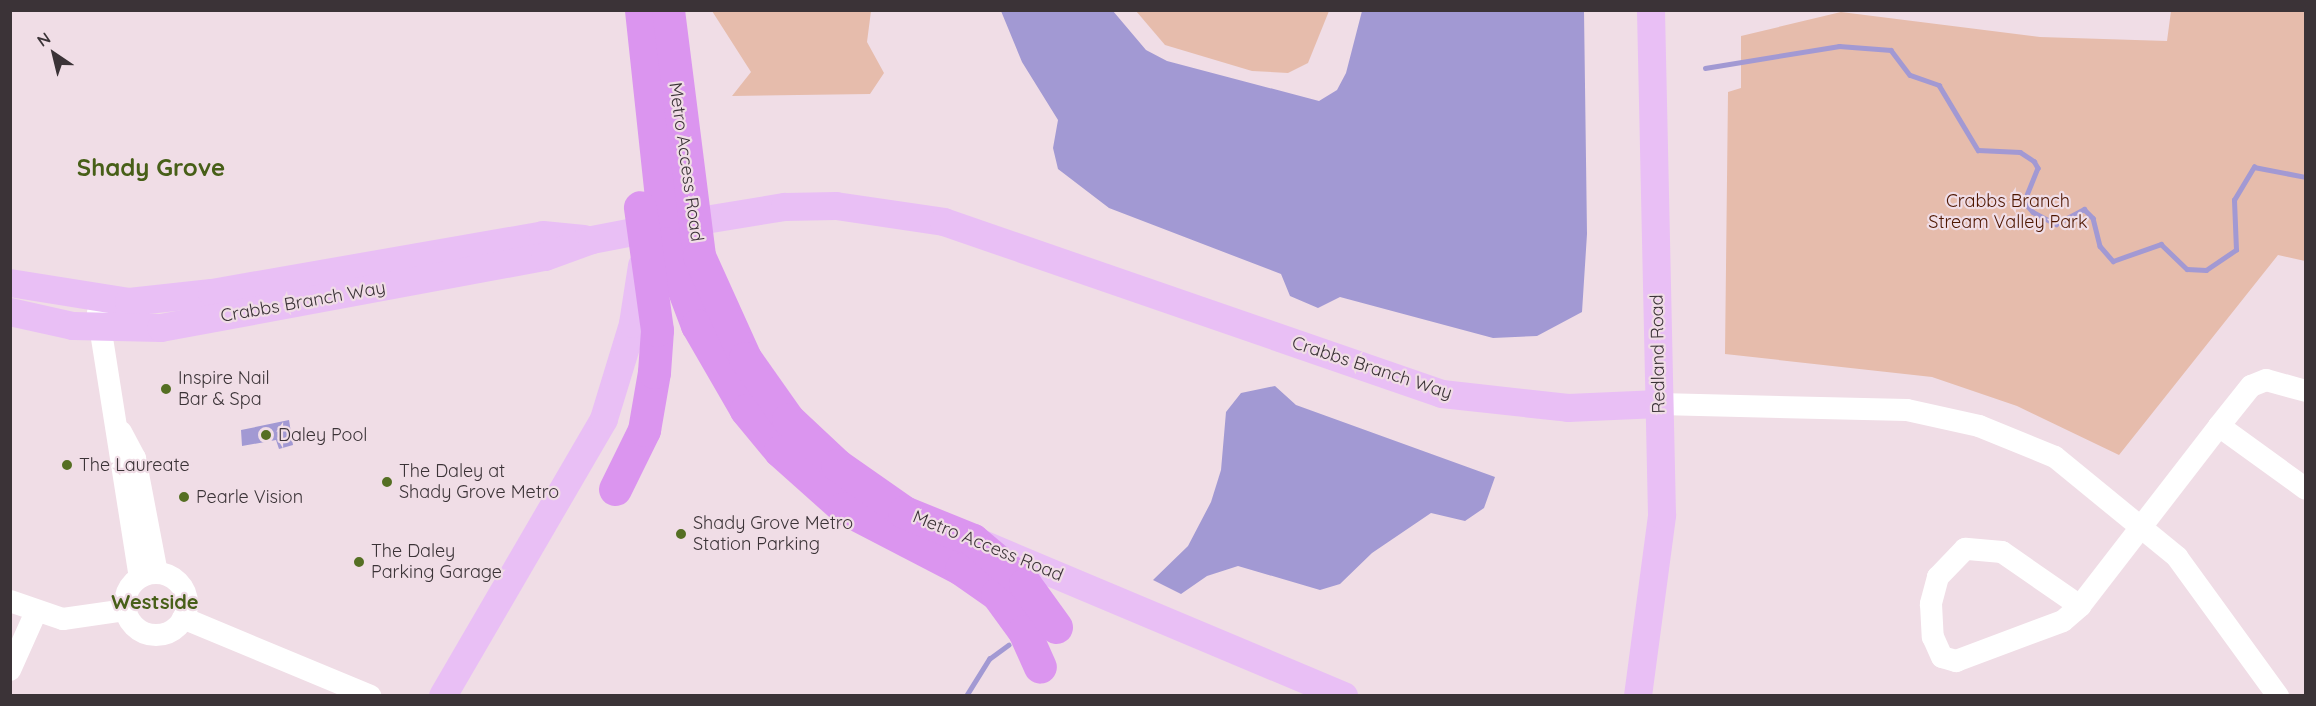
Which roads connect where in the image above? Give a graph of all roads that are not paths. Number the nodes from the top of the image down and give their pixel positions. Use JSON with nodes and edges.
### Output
{"nodes":[{"id":1,"x":625,"y":10,"type":"edge"},
{"id":2,"x":641,"y":10,"type":"edge"},
{"id":3,"x":668,"y":10,"type":"edge"},
{"id":4,"x":1651,"y":10,"type":"edge"},
{"id":5,"x":592,"y":240,"type":"junction"},
{"id":6,"x":644,"y":246,"type":"junction"},
{"id":7,"x":10,"y":283,"type":"edge"},
{"id":8,"x":95,"y":299,"type":"junction"},
{"id":9,"x":10,"y":312,"type":"edge"},
{"id":10,"x":102,"y":330,"type":"junction"},
{"id":11,"x":2306,"y":392,"type":"edge"},
{"id":12,"x":1659,"y":404,"type":"junction"},
{"id":13,"x":2219,"y":426,"type":"junction"},
{"id":14,"x":615,"y":489,"type":"dead end"},
{"id":15,"x":2306,"y":489,"type":"edge"},
{"id":16,"x":2144,"y":526,"type":"junction"},
{"id":17,"x":973,"y":540,"type":"junction"},
{"id":18,"x":149,"y":575,"type":"junction"},
{"id":19,"x":10,"y":601,"type":"edge"},
{"id":20,"x":2080,"y":606,"type":"junction"},
{"id":21,"x":126,"y":610,"type":"junction"},
{"id":22,"x":36,"y":612,"type":"junction"},
{"id":23,"x":183,"y":618,"type":"junction"},
{"id":24,"x":1056,"y":627,"type":"dead end"},
{"id":25,"x":1041,"y":667,"type":"dead end"},
{"id":26,"x":10,"y":670,"type":"edge"},
{"id":27,"x":369,"y":696,"type":"edge"},
{"id":28,"x":443,"y":696,"type":"edge"},
{"id":29,"x":1344,"y":696,"type":"edge"},
{"id":30,"x":1638,"y":696,"type":"edge"},
{"id":31,"x":2278,"y":696,"type":"edge"}],
"edges":[{"from":1,"to":6,"type":"highway"},
{"from":2,"to":25,"type":"highway"},
{"from":3,"to":17,"type":"highway","name":"Metro Access Road"},
{"from":4,"to":12,"type":"main road","name":"Redland Road"},
{"from":5,"to":8,"type":"main road","name":"Crabbs Branch Way"},
{"from":5,"to":10,"type":"main road","name":"Crabbs Branch Way"},
{"from":5,"to":12,"type":"main road","name":"Crabbs Branch Way"},
{"from":6,"to":14,"type":"highway"},
{"from":6,"to":28,"type":"main road"},
{"from":7,"to":8,"type":"main road","name":"Crabbs Branch Way"},
{"from":8,"to":10,"type":"street"},
{"from":9,"to":10,"type":"main road","name":"Crabbs Branch Way"},
{"from":10,"to":18,"type":"street"},
{"from":11,"to":13,"type":"street"},
{"from":12,"to":16,"type":"street","name":"Crabbs Branch Way"},
{"from":12,"to":30,"type":"main road","name":"Redland Road"},
{"from":13,"to":15,"type":"street"},
{"from":13,"to":16,"type":"street"},
{"from":16,"to":20,"type":"street"},
{"from":16,"to":31,"type":"street","name":"Crabbs Branch Way"},
{"from":17,"to":24,"type":"highway"},
{"from":17,"to":29,"type":"main road","name":"Metro Access Road"},
{"from":18,"to":21,"type":"street"},
{"from":18,"to":23,"type":"street"},
{"from":19,"to":22,"type":"street"},
{"from":20,"to":20,"type":"street"},
{"from":21,"to":22,"type":"street"},
{"from":21,"to":23,"type":"street"},
{"from":22,"to":26,"type":"street"},
{"from":23,"to":27,"type":"street"}]}
